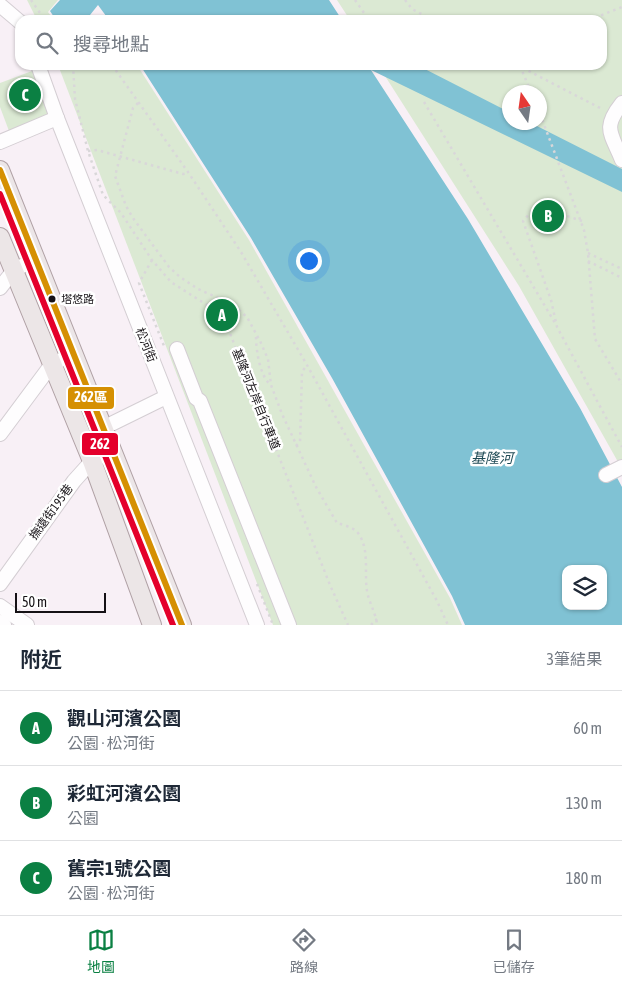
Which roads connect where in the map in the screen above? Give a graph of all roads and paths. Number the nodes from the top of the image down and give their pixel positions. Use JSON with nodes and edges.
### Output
{"nodes":[{"id":1,"x":31,"y":0,"type":"edge"},
{"id":2,"x":355,"y":0,"type":"edge"},
{"id":3,"x":406,"y":0,"type":"edge"},
{"id":4,"x":0,"y":5,"type":"edge"},
{"id":5,"x":622,"y":7,"type":"edge"},
{"id":6,"x":41,"y":15,"type":"edge"},
{"id":7,"x":365,"y":15,"type":"edge"},
{"id":8,"x":423,"y":15,"type":"edge"},
{"id":9,"x":601,"y":15,"type":"edge"},
{"id":10,"x":15,"y":18,"type":"edge"},
{"id":11,"x":40,"y":70,"type":"edge"},
{"id":12,"x":73,"y":70,"type":"edge"},
{"id":13,"x":115,"y":70,"type":"edge"},
{"id":14,"x":521,"y":70,"type":"edge"},
{"id":15,"x":528,"y":70,"type":"edge"},
{"id":16,"x":527,"y":85,"type":"edge"},
{"id":17,"x":424,"y":102,"type":"dead end"},
{"id":18,"x":622,"y":102,"type":"edge"},
{"id":19,"x":138,"y":103,"type":"junction"},
{"id":20,"x":57,"y":118,"type":"junction"},
{"id":21,"x":611,"y":118,"type":"junction"},
{"id":22,"x":74,"y":120,"type":"dead end"},
{"id":23,"x":80,"y":120,"type":"junction"},
{"id":24,"x":546,"y":130,"type":"edge"},
{"id":25,"x":0,"y":142,"type":"edge"},
{"id":26,"x":88,"y":151,"type":"junction"},
{"id":27,"x":120,"y":156,"type":"junction"},
{"id":28,"x":621,"y":157,"type":"edge"},
{"id":29,"x":0,"y":170,"type":"edge"},
{"id":30,"x":188,"y":172,"type":"junction"},
{"id":31,"x":582,"y":221,"type":"junction"},
{"id":32,"x":0,"y":237,"type":"edge"},
{"id":33,"x":588,"y":253,"type":"junction"},
{"id":34,"x":36,"y":260,"type":"junction"},
{"id":35,"x":588,"y":261,"type":"junction"},
{"id":36,"x":622,"y":269,"type":"edge"},
{"id":37,"x":14,"y":270,"type":"junction"},
{"id":38,"x":622,"y":278,"type":"edge"},
{"id":39,"x":0,"y":288,"type":"edge"},
{"id":40,"x":557,"y":326,"type":"junction"},
{"id":41,"x":256,"y":335,"type":"junction"},
{"id":42,"x":177,"y":349,"type":"dead end"},
{"id":43,"x":74,"y":354,"type":"junction"},
{"id":44,"x":52,"y":364,"type":"junction"},
{"id":45,"x":307,"y":365,"type":"junction"},
{"id":46,"x":622,"y":384,"type":"edge"},
{"id":47,"x":271,"y":385,"type":"junction"},
{"id":48,"x":166,"y":397,"type":"junction"},
{"id":49,"x":103,"y":428,"type":"junction"},
{"id":50,"x":0,"y":434,"type":"edge"},
{"id":51,"x":621,"y":445,"type":"edge"},
{"id":52,"x":296,"y":446,"type":"junction"},
{"id":53,"x":112,"y":452,"type":"junction"},
{"id":54,"x":92,"y":461,"type":"junction"},
{"id":55,"x":622,"y":467,"type":"edge"},
{"id":56,"x":606,"y":476,"type":"dead end"},
{"id":57,"x":0,"y":584,"type":"edge"},
{"id":58,"x":0,"y":606,"type":"edge"},
{"id":59,"x":377,"y":619,"type":"junction"},
{"id":60,"x":0,"y":622,"type":"edge"},
{"id":61,"x":4,"y":625,"type":"edge"},
{"id":62,"x":27,"y":625,"type":"edge"},
{"id":63,"x":152,"y":625,"type":"edge"},
{"id":64,"x":182,"y":625,"type":"edge"},
{"id":65,"x":257,"y":625,"type":"edge"},
{"id":66,"x":289,"y":625,"type":"edge"},
{"id":67,"x":348,"y":625,"type":"edge"},
{"id":68,"x":371,"y":625,"type":"edge"},
{"id":69,"x":378,"y":625,"type":"edge"},
{"id":70,"x":448,"y":625,"type":"edge"}],
"edges":[{"from":1,"to":6,"type":"path"},
{"from":2,"to":7,"type":"path"},
{"from":3,"to":8,"type":"path"},
{"from":4,"to":10,"type":"street"},
{"from":5,"to":9,"type":"path"},
{"from":11,"to":20,"type":"street","name":"松河街"},
{"from":12,"to":23,"type":"path","name":"基隆河左岸自行車道"},
{"from":13,"to":19,"type":"path"},
{"from":14,"to":16,"type":"path"},
{"from":15,"to":21,"type":"path"},
{"from":17,"to":40,"type":"path"},
{"from":18,"to":21,"type":"street"},
{"from":19,"to":27,"type":"path"},
{"from":19,"to":30,"type":"path"},
{"from":20,"to":25,"type":"street"},
{"from":20,"to":48,"type":"street","name":"松河街"},
{"from":21,"to":28,"type":"street"},
{"from":22,"to":23,"type":"path"},
{"from":23,"to":26,"type":"path","name":"基隆河左岸自行車道"},
{"from":24,"to":31,"type":"path"},
{"from":26,"to":27,"type":"path"},
{"from":26,"to":67,"type":"path","name":"基隆河左岸自行車道"},
{"from":27,"to":30,"type":"path"},
{"from":27,"to":41,"type":"path"},
{"from":29,"to":34,"type":"main road"},
{"from":30,"to":45,"type":"path"},
{"from":31,"to":33,"type":"path"},
{"from":31,"to":40,"type":"path"},
{"from":32,"to":37,"type":"main road"},
{"from":33,"to":35,"type":"path"},
{"from":33,"to":36,"type":"path"},
{"from":34,"to":37,"type":"street"},
{"from":34,"to":43,"type":"main road"},
{"from":35,"to":38,"type":"path"},
{"from":35,"to":46,"type":"path"},
{"from":37,"to":39,"type":"street"},
{"from":37,"to":44,"type":"main road"},
{"from":40,"to":51,"type":"path"},
{"from":41,"to":47,"type":"path"},
{"from":41,"to":47,"type":"path"},
{"from":42,"to":66,"type":"street"},
{"from":43,"to":44,"type":"street"},
{"from":43,"to":49,"type":"main road"},
{"from":44,"to":50,"type":"street"},
{"from":44,"to":54,"type":"main road"},
{"from":45,"to":52,"type":"path"},
{"from":45,"to":70,"type":"path"},
{"from":47,"to":52,"type":"path"},
{"from":48,"to":49,"type":"street"},
{"from":48,"to":65,"type":"street","name":"松河街"},
{"from":49,"to":53,"type":"main road"},
{"from":52,"to":59,"type":"path"},
{"from":53,"to":54,"type":"street","name":"撫遠街195巷"},
{"from":53,"to":64,"type":"main road"},
{"from":54,"to":57,"type":"street","name":"撫遠街195巷"},
{"from":54,"to":63,"type":"main road"},
{"from":55,"to":56,"type":"street"},
{"from":58,"to":62,"type":"street"},
{"from":59,"to":68,"type":"path"},
{"from":59,"to":69,"type":"path"},
{"from":60,"to":61,"type":"street"}]}
